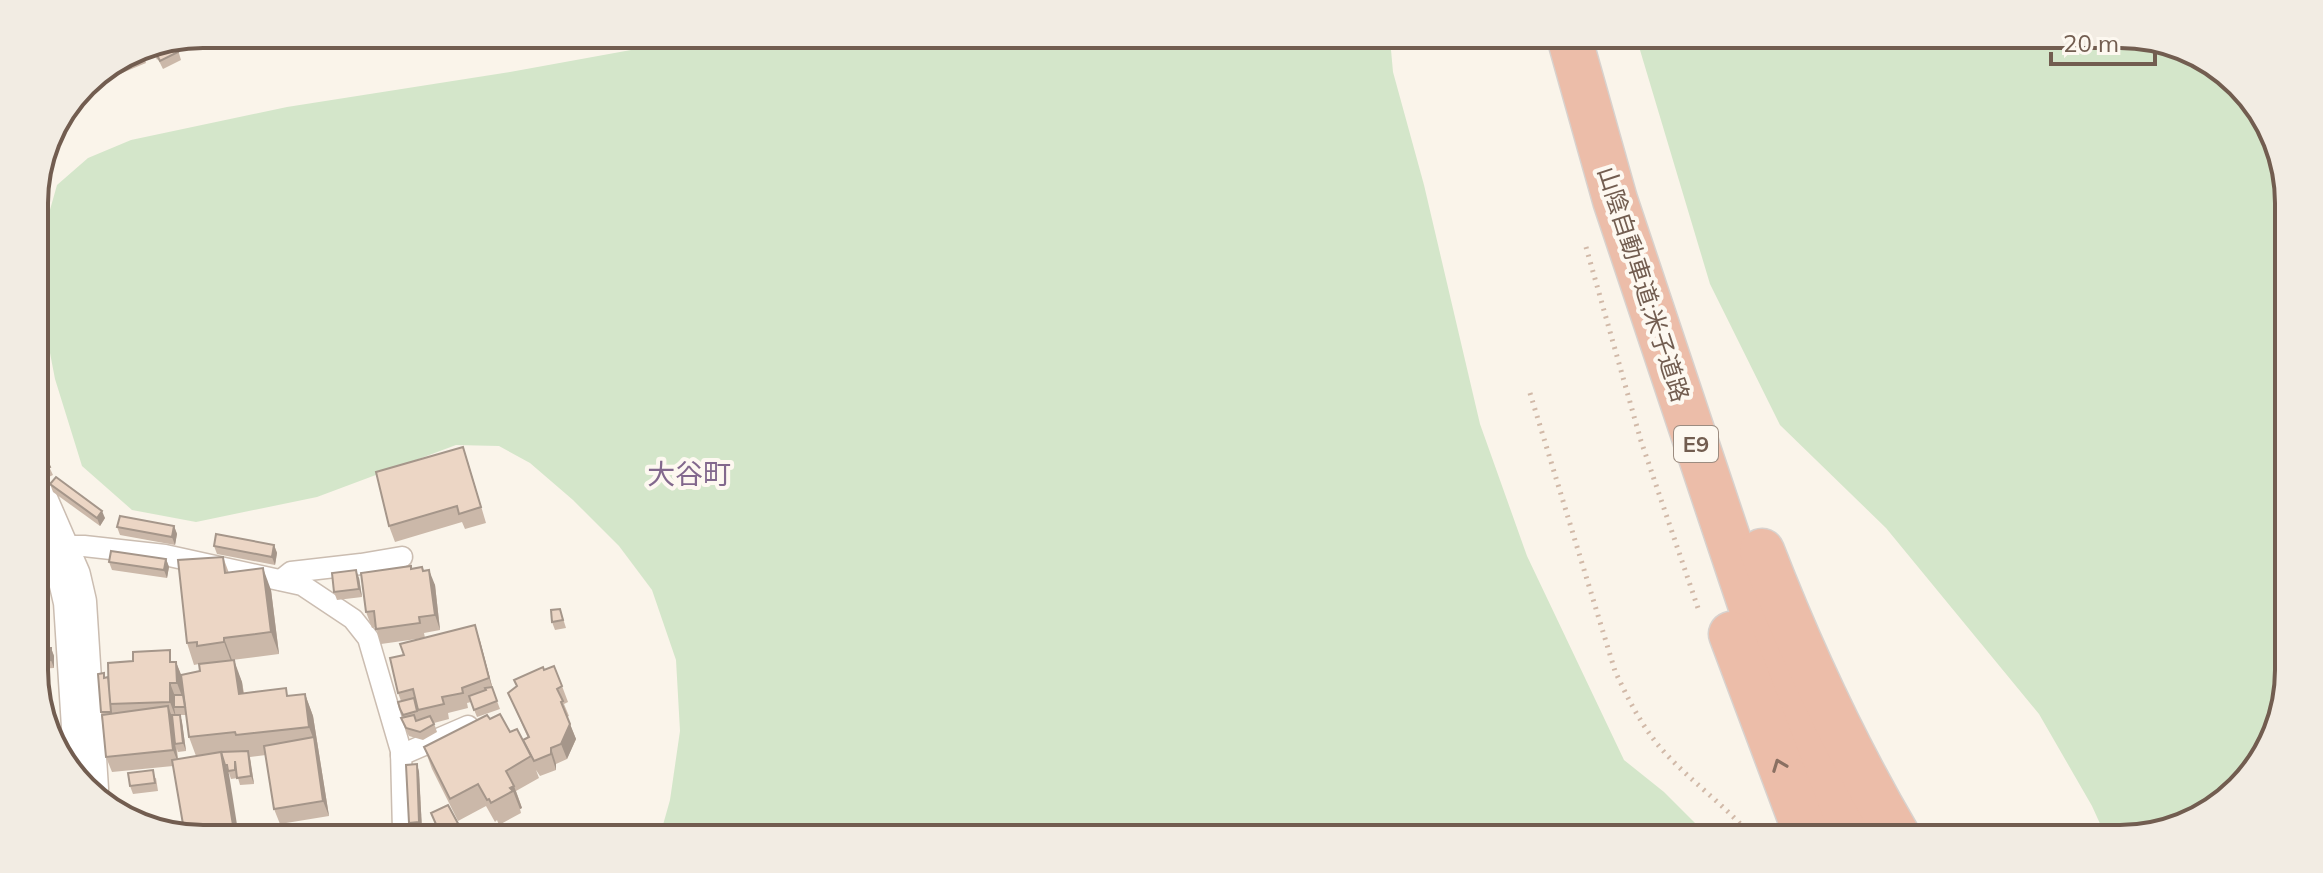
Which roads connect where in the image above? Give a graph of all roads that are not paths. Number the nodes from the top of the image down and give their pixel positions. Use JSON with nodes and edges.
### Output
{"nodes":[{"id":1,"x":1572,"y":48,"type":"edge"},
{"id":2,"x":1596,"y":48,"type":"edge"},
{"id":3,"x":1615,"y":200,"type":"junction"},
{"id":4,"x":1670,"y":309,"type":"junction"},
{"id":5,"x":48,"y":544,"type":"edge"},
{"id":6,"x":48,"y":548,"type":"edge"},
{"id":7,"x":402,"y":557,"type":"dead end"},
{"id":8,"x":281,"y":580,"type":"junction"},
{"id":9,"x":468,"y":726,"type":"edge"},
{"id":10,"x":401,"y":755,"type":"junction"},
{"id":11,"x":86,"y":771,"type":"edge"},
{"id":12,"x":403,"y":825,"type":"edge"},
{"id":13,"x":1802,"y":825,"type":"edge"},
{"id":14,"x":1843,"y":825,"type":"edge"},
{"id":15,"x":1865,"y":825,"type":"edge"},
{"id":16,"x":1892,"y":825,"type":"edge"}],
"edges":[{"from":1,"to":3,"type":"highway","name":"山陰自動車道;米子道路","number":"E9"},
{"from":2,"to":4,"type":"highway","name":"山陰自動車道;米子道路","number":"E9"},
{"from":13,"to":3,"type":"highway","one_way":true},
{"from":3,"to":14,"type":"highway","name":"山陰自動車道;米子道路","number":"E9"},
{"from":4,"to":15,"type":"highway","name":"山陰自動車道;米子道路","number":"E9"},
{"from":4,"to":16,"type":"highway"},
{"from":5,"to":8,"type":"lane"},
{"from":6,"to":11,"type":"street"},
{"from":7,"to":8,"type":"lane"},
{"from":8,"to":10,"type":"lane"},
{"from":9,"to":10,"type":"lane"},
{"from":10,"to":12,"type":"lane"}]}
